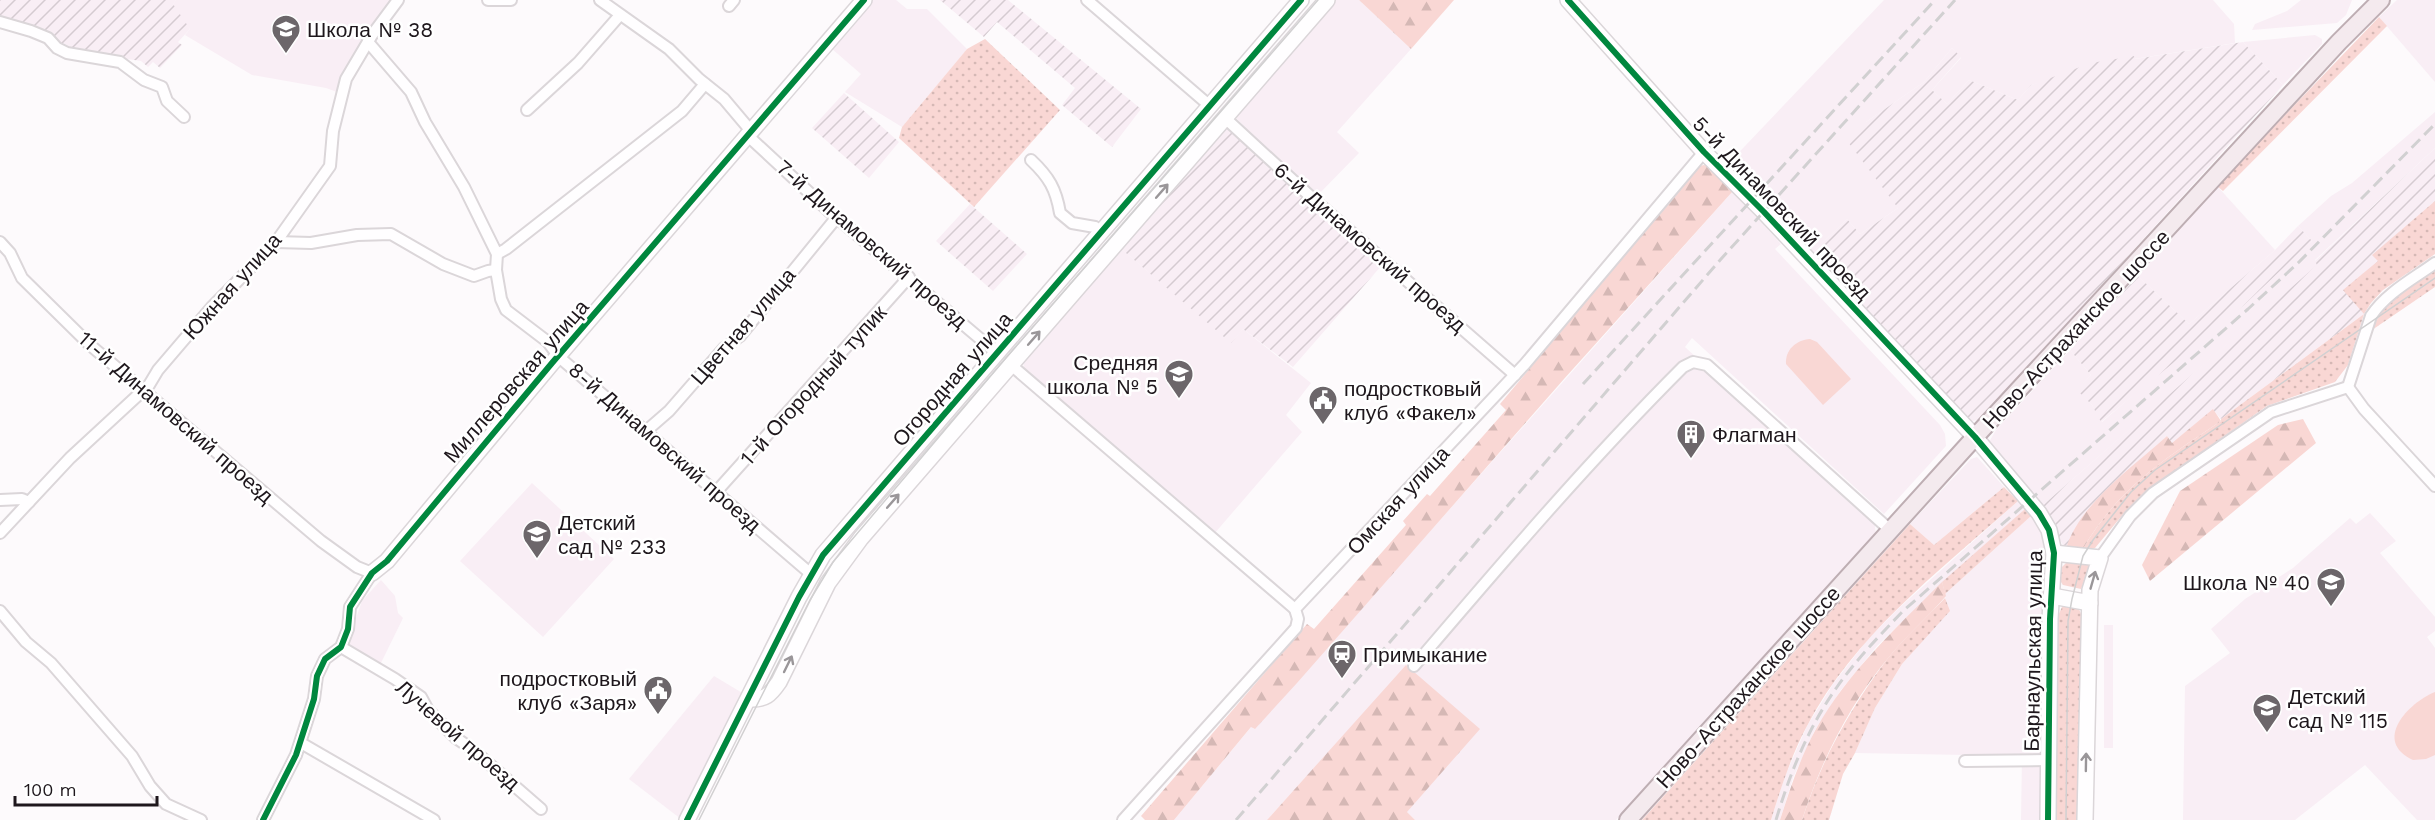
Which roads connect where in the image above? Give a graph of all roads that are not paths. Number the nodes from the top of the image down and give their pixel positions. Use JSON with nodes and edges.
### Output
{"nodes":[{"id":1,"x":398,"y":0,"type":"edge"},
{"id":2,"x":488,"y":0,"type":"edge"},
{"id":3,"x":511,"y":0,"type":"edge"},
{"id":4,"x":600,"y":0,"type":"edge"},
{"id":5,"x":864,"y":0,"type":"edge"},
{"id":6,"x":1087,"y":0,"type":"edge"},
{"id":7,"x":1301,"y":0,"type":"edge"},
{"id":8,"x":1327,"y":0,"type":"edge"},
{"id":9,"x":1568,"y":0,"type":"edge"},
{"id":10,"x":2381,"y":0,"type":"edge"},
{"id":11,"x":620,"y":15,"type":"junction"},
{"id":12,"x":0,"y":22,"type":"edge"},
{"id":13,"x":368,"y":42,"type":"junction"},
{"id":14,"x":705,"y":84,"type":"junction"},
{"id":15,"x":1209,"y":106,"type":"junction"},
{"id":16,"x":527,"y":110,"type":"dead end"},
{"id":17,"x":183,"y":117,"type":"dead end"},
{"id":18,"x":1225,"y":118,"type":"junction"},
{"id":19,"x":749,"y":133,"type":"junction"},
{"id":20,"x":1704,"y":152,"type":"junction"},
{"id":21,"x":1031,"y":160,"type":"dead end"},
{"id":22,"x":837,"y":217,"type":"junction"},
{"id":23,"x":1100,"y":231,"type":"junction"},
{"id":24,"x":0,"y":242,"type":"edge"},
{"id":25,"x":276,"y":242,"type":"junction"},
{"id":26,"x":497,"y":254,"type":"junction"},
{"id":27,"x":2435,"y":263,"type":"edge"},
{"id":28,"x":496,"y":270,"type":"junction"},
{"id":29,"x":909,"y":277,"type":"junction"},
{"id":30,"x":997,"y":353,"type":"junction"},
{"id":31,"x":559,"y":357,"type":"junction"},
{"id":32,"x":1011,"y":365,"type":"junction"},
{"id":33,"x":1515,"y":375,"type":"junction"},
{"id":34,"x":2348,"y":387,"type":"junction"},
{"id":35,"x":144,"y":390,"type":"junction"},
{"id":36,"x":646,"y":431,"type":"junction"},
{"id":37,"x":1975,"y":437,"type":"junction"},
{"id":38,"x":2435,"y":486,"type":"edge"},
{"id":39,"x":716,"y":492,"type":"junction"},
{"id":40,"x":0,"y":500,"type":"edge"},
{"id":41,"x":29,"y":502,"type":"junction"},
{"id":42,"x":1890,"y":530,"type":"junction"},
{"id":43,"x":0,"y":533,"type":"edge"},
{"id":44,"x":2054,"y":553,"type":"junction"},
{"id":45,"x":2100,"y":558,"type":"junction"},
{"id":46,"x":372,"y":573,"type":"junction"},
{"id":47,"x":811,"y":574,"type":"junction"},
{"id":48,"x":2052,"y":596,"type":"junction"},
{"id":49,"x":2090,"y":603,"type":"junction"},
{"id":50,"x":1295,"y":609,"type":"junction"},
{"id":51,"x":0,"y":611,"type":"edge"},
{"id":52,"x":341,"y":647,"type":"junction"},
{"id":53,"x":1414,"y":666,"type":"dead end"},
{"id":54,"x":749,"y":699,"type":"junction"},
{"id":55,"x":301,"y":743,"type":"junction"},
{"id":56,"x":2048,"y":760,"type":"junction"},
{"id":57,"x":1965,"y":761,"type":"dead end"},
{"id":58,"x":541,"y":808,"type":"dead end"},
{"id":59,"x":201,"y":820,"type":"edge"},
{"id":60,"x":263,"y":820,"type":"edge"},
{"id":61,"x":434,"y":820,"type":"edge"},
{"id":62,"x":687,"y":820,"type":"edge"},
{"id":63,"x":1124,"y":820,"type":"edge"},
{"id":64,"x":1628,"y":820,"type":"edge"},
{"id":65,"x":2048,"y":820,"type":"edge"},
{"id":66,"x":2085,"y":820,"type":"edge"}],
"edges":[{"from":1,"to":13,"type":"street","name":"Южная улица"},
{"from":2,"to":3,"type":"street"},
{"from":4,"to":11,"type":"street","name":"7-й Динамовский проезд"},
{"from":5,"to":19,"type":"street","name":"Миллеровская улица"},
{"from":6,"to":15,"type":"street"},
{"from":7,"to":15,"type":"street","name":"Огородная улица"},
{"from":8,"to":18,"type":"street","name":"Огородная улица"},
{"from":9,"to":20,"type":"street","name":"5-й Динамовский проезд"},
{"from":10,"to":37,"type":"main road","name":"Ново-Астраханское шоссе"},
{"from":11,"to":14,"type":"street","name":"7-й Динамовский проезд"},
{"from":11,"to":16,"type":"street"},
{"from":12,"to":17,"type":"street"},
{"from":13,"to":25,"type":"street","name":"Южная улица"},
{"from":13,"to":26,"type":"street","name":"8-й Динамовский проезд"},
{"from":14,"to":19,"type":"street","name":"7-й Динамовский проезд"},
{"from":14,"to":26,"type":"street"},
{"from":15,"to":23,"type":"street","name":"Огородная улица"},
{"from":32,"to":18,"type":"street","name":"Огородная улица","one_way":true},
{"from":18,"to":33,"type":"street","name":"6-й Динамовский проезд"},
{"from":19,"to":22,"type":"street","name":"7-й Динамовский проезд"},
{"from":19,"to":31,"type":"street","name":"Миллеровская улица"},
{"from":20,"to":33,"type":"street","name":"Омская улица"},
{"from":20,"to":37,"type":"street","name":"5-й Динамовский проезд"},
{"from":21,"to":23,"type":"street"},
{"from":22,"to":29,"type":"street","name":"7-й Динамовский проезд"},
{"from":22,"to":36,"type":"street","name":"Цветная улица"},
{"from":23,"to":30,"type":"street","name":"Огородная улица"},
{"from":24,"to":35,"type":"street","name":"11-й Динамовский проезд"},
{"from":25,"to":28,"type":"street"},
{"from":25,"to":35,"type":"street","name":"Южная улица"},
{"from":26,"to":28,"type":"street","name":"8-й Динамовский проезд"},
{"from":27,"to":34,"type":"street"},
{"from":28,"to":31,"type":"street","name":"8-й Динамовский проезд"},
{"from":29,"to":30,"type":"street","name":"7-й Динамовский проезд"},
{"from":29,"to":39,"type":"street","name":"1-й Огородный тупик"},
{"from":30,"to":47,"type":"street","name":"Огородная улица"},
{"from":31,"to":36,"type":"street","name":"8-й Динамовский проезд"},
{"from":31,"to":46,"type":"street","name":"Миллеровская улица"},
{"from":32,"to":50,"type":"street"},
{"from":54,"to":32,"type":"street","name":"Огородная улица","one_way":true},
{"from":33,"to":50,"type":"street","name":"Омская улица"},
{"from":34,"to":38,"type":"street"},
{"from":34,"to":45,"type":"street"},
{"from":35,"to":41,"type":"street","name":"Южная улица"},
{"from":35,"to":46,"type":"street","name":"11-й Динамовский проезд"},
{"from":36,"to":39,"type":"street","name":"8-й Динамовский проезд"},
{"from":37,"to":42,"type":"main road","name":"Ново-Астраханское шоссе"},
{"from":37,"to":44,"type":"street","name":"Барнаульская улица"},
{"from":39,"to":47,"type":"street","name":"8-й Динамовский проезд"},
{"from":40,"to":41,"type":"street"},
{"from":41,"to":43,"type":"street","name":"Южная улица"},
{"from":42,"to":53,"type":"street"},
{"from":42,"to":64,"type":"main road","name":"Ново-Астраханское шоссе"},
{"from":44,"to":45,"type":"street"},
{"from":44,"to":48,"type":"street","name":"Барнаульская улица"},
{"from":49,"to":45,"type":"street","one_way":true},
{"from":46,"to":52,"type":"street","name":"Миллеровская улица"},
{"from":47,"to":54,"type":"street","name":"Огородная улица"},
{"from":48,"to":49,"type":"street"},
{"from":48,"to":56,"type":"street","name":"Барнаульская улица"},
{"from":66,"to":49,"type":"street","one_way":true},
{"from":50,"to":63,"type":"street"},
{"from":51,"to":59,"type":"street"},
{"from":52,"to":55,"type":"street","name":"Миллеровская улица"},
{"from":52,"to":58,"type":"street","name":"Лучевой проезд"},
{"from":54,"to":62,"type":"street","name":"Огородная улица"},
{"from":55,"to":60,"type":"street","name":"Миллеровская улица"},
{"from":55,"to":61,"type":"street"},
{"from":56,"to":57,"type":"street"},
{"from":56,"to":65,"type":"street","name":"Барнаульская улица"}]}
